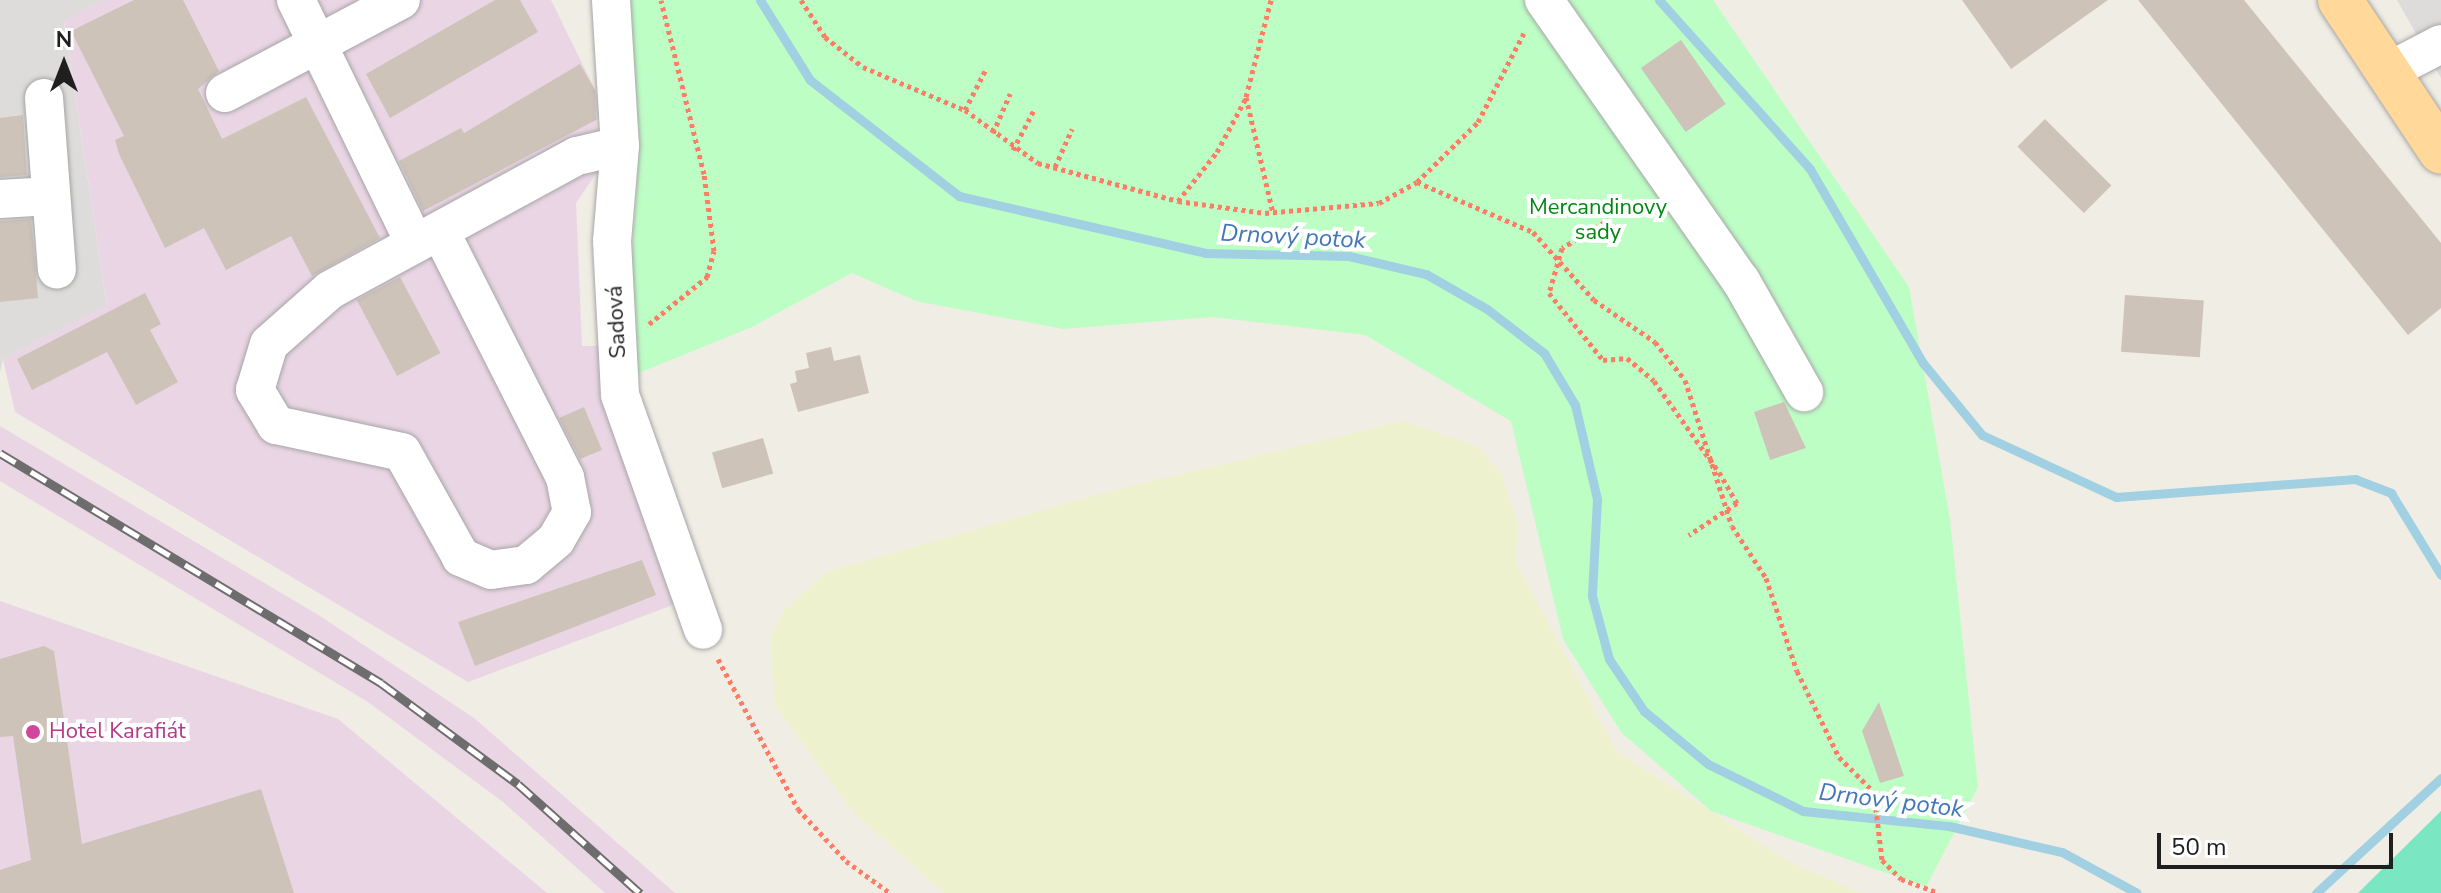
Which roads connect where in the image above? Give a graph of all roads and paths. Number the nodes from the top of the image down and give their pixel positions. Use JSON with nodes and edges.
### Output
{"nodes":[{"id":1,"x":296,"y":0,"type":"edge"},
{"id":2,"x":401,"y":0,"type":"edge"},
{"id":3,"x":611,"y":0,"type":"edge"},
{"id":4,"x":661,"y":0,"type":"edge"},
{"id":5,"x":801,"y":0,"type":"edge"},
{"id":6,"x":1271,"y":0,"type":"edge"},
{"id":7,"x":2340,"y":0,"type":"edge"},
{"id":8,"x":1535,"y":14,"type":"edge"},
{"id":9,"x":2441,"y":44,"type":"edge"},
{"id":10,"x":317,"y":45,"type":"junction"},
{"id":11,"x":986,"y":69,"type":"dead end"},
{"id":12,"x":2391,"y":70,"type":"junction"},
{"id":13,"x":225,"y":93,"type":"dead end"},
{"id":14,"x":1010,"y":94,"type":"dead end"},
{"id":15,"x":1246,"y":97,"type":"junction"},
{"id":16,"x":44,"y":98,"type":"dead end"},
{"id":17,"x":965,"y":110,"type":"junction"},
{"id":18,"x":1034,"y":110,"type":"dead end"},
{"id":19,"x":1072,"y":129,"type":"dead end"},
{"id":20,"x":993,"y":133,"type":"junction"},
{"id":21,"x":620,"y":146,"type":"junction"},
{"id":22,"x":1013,"y":150,"type":"junction"},
{"id":23,"x":2441,"y":152,"type":"edge"},
{"id":24,"x":1055,"y":167,"type":"junction"},
{"id":25,"x":1417,"y":182,"type":"junction"},
{"id":26,"x":51,"y":196,"type":"junction"},
{"id":27,"x":0,"y":199,"type":"edge"},
{"id":28,"x":1178,"y":201,"type":"junction"},
{"id":29,"x":1273,"y":213,"type":"junction"},
{"id":30,"x":1605,"y":222,"type":"dead end"},
{"id":31,"x":427,"y":238,"type":"junction"},
{"id":32,"x":57,"y":270,"type":"dead end"},
{"id":33,"x":618,"y":343,"type":"junction"},
{"id":34,"x":1804,"y":392,"type":"dead end"},
{"id":35,"x":1689,"y":535,"type":"dead end"},
{"id":36,"x":703,"y":630,"type":"joint"},
{"id":37,"x":890,"y":893,"type":"edge"},
{"id":38,"x":1939,"y":893,"type":"edge"}],
"edges":[{"from":1,"to":10,"type":"street"},
{"from":2,"to":10,"type":"street"},
{"from":3,"to":21,"type":"street","name":"Sadová"},
{"from":4,"to":33,"type":"path"},
{"from":5,"to":17,"type":"path"},
{"from":6,"to":15,"type":"path"},
{"from":7,"to":12,"type":"main road"},
{"from":8,"to":25,"type":"path"},
{"from":8,"to":34,"type":"street"},
{"from":9,"to":12,"type":"street"},
{"from":10,"to":13,"type":"street"},
{"from":10,"to":31,"type":"street"},
{"from":11,"to":17,"type":"path"},
{"from":12,"to":23,"type":"main road"},
{"from":14,"to":20,"type":"path"},
{"from":15,"to":28,"type":"path"},
{"from":15,"to":29,"type":"path"},
{"from":16,"to":26,"type":"street"},
{"from":17,"to":20,"type":"path"},
{"from":18,"to":22,"type":"path"},
{"from":19,"to":24,"type":"path"},
{"from":20,"to":22,"type":"path"},
{"from":21,"to":31,"type":"street"},
{"from":21,"to":33,"type":"street","name":"Sadová"},
{"from":22,"to":24,"type":"path"},
{"from":24,"to":28,"type":"path"},
{"from":25,"to":29,"type":"path"},
{"from":25,"to":38,"type":"path"},
{"from":26,"to":27,"type":"street"},
{"from":26,"to":32,"type":"street"},
{"from":28,"to":29,"type":"path"},
{"from":30,"to":35,"type":"path","bridge":true},
{"from":31,"to":31,"type":"street"},
{"from":33,"to":36,"type":"street","name":"Sadová"},
{"from":36,"to":37,"type":"path"}]}
